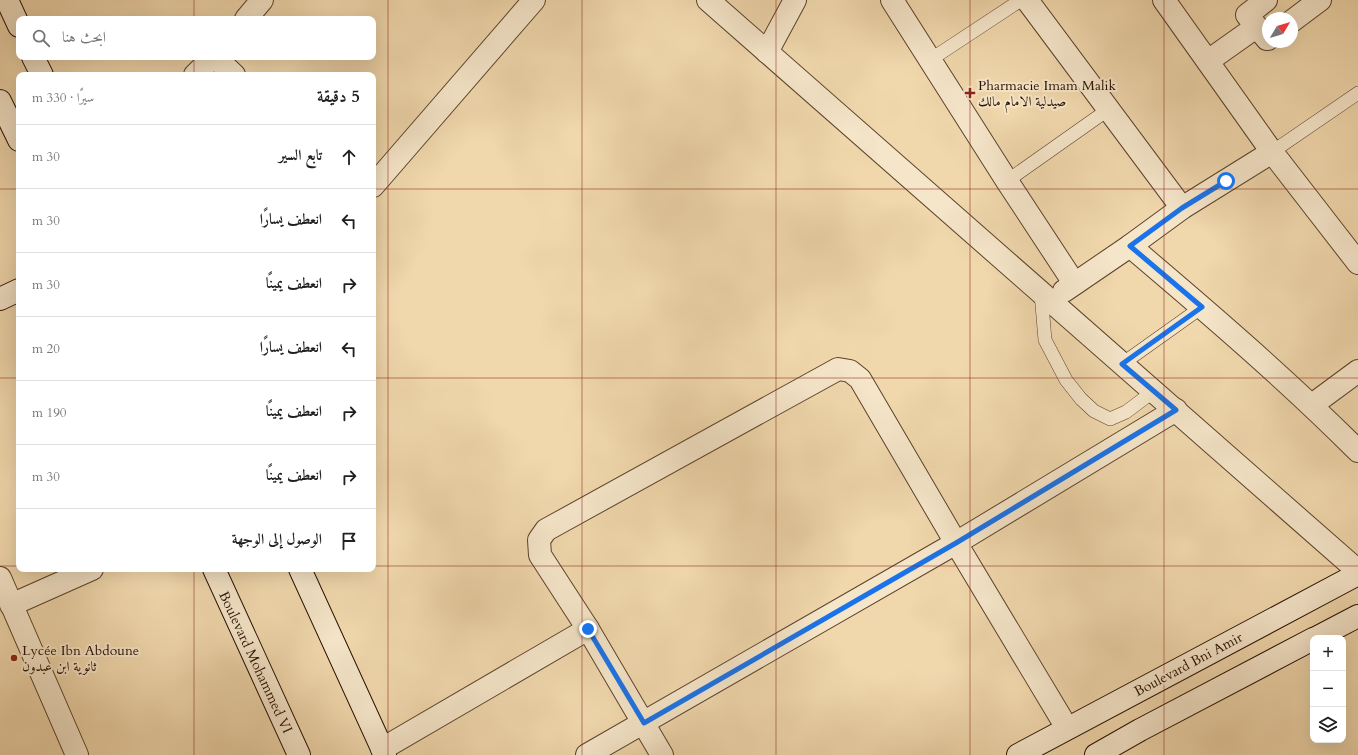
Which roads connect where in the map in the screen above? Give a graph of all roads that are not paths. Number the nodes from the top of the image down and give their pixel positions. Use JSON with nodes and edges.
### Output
{"nodes":[{"id":1,"x":7,"y":0,"type":"edge"},
{"id":2,"x":262,"y":0,"type":"edge"},
{"id":3,"x":534,"y":0,"type":"edge"},
{"id":4,"x":708,"y":0,"type":"edge"},
{"id":5,"x":795,"y":0,"type":"edge"},
{"id":6,"x":892,"y":0,"type":"edge"},
{"id":7,"x":1021,"y":0,"type":"edge"},
{"id":8,"x":1027,"y":0,"type":"edge"},
{"id":9,"x":1164,"y":0,"type":"edge"},
{"id":10,"x":1266,"y":0,"type":"edge"},
{"id":11,"x":1320,"y":0,"type":"edge"},
{"id":12,"x":249,"y":16,"type":"edge"},
{"id":13,"x":1298,"y":16,"type":"edge"},
{"id":14,"x":16,"y":20,"type":"edge"},
{"id":15,"x":1262,"y":33,"type":"edge"},
{"id":16,"x":767,"y":52,"type":"junction"},
{"id":17,"x":34,"y":60,"type":"edge"},
{"id":18,"x":211,"y":60,"type":"edge"},
{"id":19,"x":217,"y":60,"type":"edge"},
{"id":20,"x":930,"y":60,"type":"junction"},
{"id":21,"x":1208,"y":60,"type":"junction"},
{"id":22,"x":40,"y":72,"type":"edge"},
{"id":23,"x":198,"y":72,"type":"edge"},
{"id":24,"x":231,"y":72,"type":"edge"},
{"id":25,"x":1358,"y":93,"type":"edge"},
{"id":26,"x":0,"y":101,"type":"edge"},
{"id":27,"x":1109,"y":109,"type":"junction"},
{"id":28,"x":16,"y":134,"type":"edge"},
{"id":29,"x":1272,"y":152,"type":"junction"},
{"id":30,"x":1007,"y":181,"type":"junction"},
{"id":31,"x":376,"y":183,"type":"edge"},
{"id":32,"x":1182,"y":208,"type":"junction"},
{"id":33,"x":1130,"y":246,"type":"junction"},
{"id":34,"x":1355,"y":254,"type":"edge"},
{"id":35,"x":1074,"y":282,"type":"junction"},
{"id":36,"x":16,"y":291,"type":"edge"},
{"id":37,"x":1045,"y":297,"type":"junction"},
{"id":38,"x":0,"y":299,"type":"edge"},
{"id":39,"x":1202,"y":307,"type":"junction"},
{"id":40,"x":1122,"y":364,"type":"junction"},
{"id":41,"x":1358,"y":371,"type":"edge"},
{"id":42,"x":1154,"y":391,"type":"junction"},
{"id":43,"x":1312,"y":405,"type":"junction"},
{"id":44,"x":1176,"y":410,"type":"junction"},
{"id":45,"x":1358,"y":451,"type":"edge"},
{"id":46,"x":956,"y":543,"type":"junction"},
{"id":47,"x":85,"y":572,"type":"edge"},
{"id":48,"x":215,"y":572,"type":"edge"},
{"id":49,"x":301,"y":572,"type":"edge"},
{"id":50,"x":1358,"y":573,"type":"edge"},
{"id":51,"x":0,"y":578,"type":"edge"},
{"id":52,"x":12,"y":605,"type":"junction"},
{"id":53,"x":1358,"y":616,"type":"edge"},
{"id":54,"x":588,"y":629,"type":"junction"},
{"id":55,"x":1322,"y":635,"type":"edge"},
{"id":56,"x":1310,"y":642,"type":"edge"},
{"id":57,"x":644,"y":723,"type":"junction"},
{"id":58,"x":1067,"y":728,"type":"junction"},
{"id":59,"x":383,"y":752,"type":"edge"},
{"id":60,"x":77,"y":755,"type":"edge"},
{"id":61,"x":299,"y":755,"type":"edge"},
{"id":62,"x":587,"y":755,"type":"edge"},
{"id":63,"x":662,"y":755,"type":"edge"},
{"id":64,"x":1018,"y":755,"type":"edge"},
{"id":65,"x":1096,"y":755,"type":"edge"}],
"edges":[{"from":1,"to":14,"type":"street"},
{"from":2,"to":12,"type":"street"},
{"from":3,"to":31,"type":"street"},
{"from":4,"to":16,"type":"street"},
{"from":5,"to":16,"type":"street"},
{"from":6,"to":20,"type":"street"},
{"from":7,"to":20,"type":"lane"},
{"from":8,"to":27,"type":"street"},
{"from":9,"to":21,"type":"street"},
{"from":10,"to":15,"type":"street"},
{"from":11,"to":13,"type":"street"},
{"from":15,"to":21,"type":"street"},
{"from":16,"to":37,"type":"street"},
{"from":17,"to":22,"type":"street"},
{"from":18,"to":23,"type":"street"},
{"from":19,"to":24,"type":"street"},
{"from":20,"to":30,"type":"street"},
{"from":21,"to":29,"type":"street"},
{"from":25,"to":29,"type":"lane"},
{"from":26,"to":28,"type":"street"},
{"from":27,"to":30,"type":"lane"},
{"from":27,"to":32,"type":"street"},
{"from":29,"to":32,"type":"street"},
{"from":29,"to":34,"type":"street"},
{"from":30,"to":35,"type":"street"},
{"from":32,"to":33,"type":"street"},
{"from":33,"to":35,"type":"street"},
{"from":33,"to":39,"type":"street"},
{"from":35,"to":37,"type":"street"},
{"from":36,"to":38,"type":"street"},
{"from":37,"to":40,"type":"street"},
{"from":37,"to":42,"type":"lane"},
{"from":39,"to":40,"type":"lane"},
{"from":39,"to":43,"type":"street"},
{"from":40,"to":42,"type":"street"},
{"from":41,"to":43,"type":"street"},
{"from":42,"to":44,"type":"street"},
{"from":43,"to":45,"type":"street"},
{"from":44,"to":46,"type":"street"},
{"from":44,"to":50,"type":"street"},
{"from":46,"to":54,"type":"street"},
{"from":46,"to":57,"type":"street"},
{"from":46,"to":58,"type":"street"},
{"from":47,"to":52,"type":"street"},
{"from":48,"to":61,"type":"street","name":"Boulevard Mohammed VI"},
{"from":49,"to":59,"type":"street"},
{"from":50,"to":58,"type":"street","name":"Boulevard Bni Amir"},
{"from":51,"to":52,"type":"street"},
{"from":52,"to":60,"type":"street"},
{"from":53,"to":55,"type":"street"},
{"from":54,"to":57,"type":"street"},
{"from":54,"to":59,"type":"street"},
{"from":56,"to":65,"type":"street"},
{"from":57,"to":62,"type":"street"},
{"from":57,"to":63,"type":"street"},
{"from":58,"to":64,"type":"street","name":"Boulevard Bni Amir"}]}
